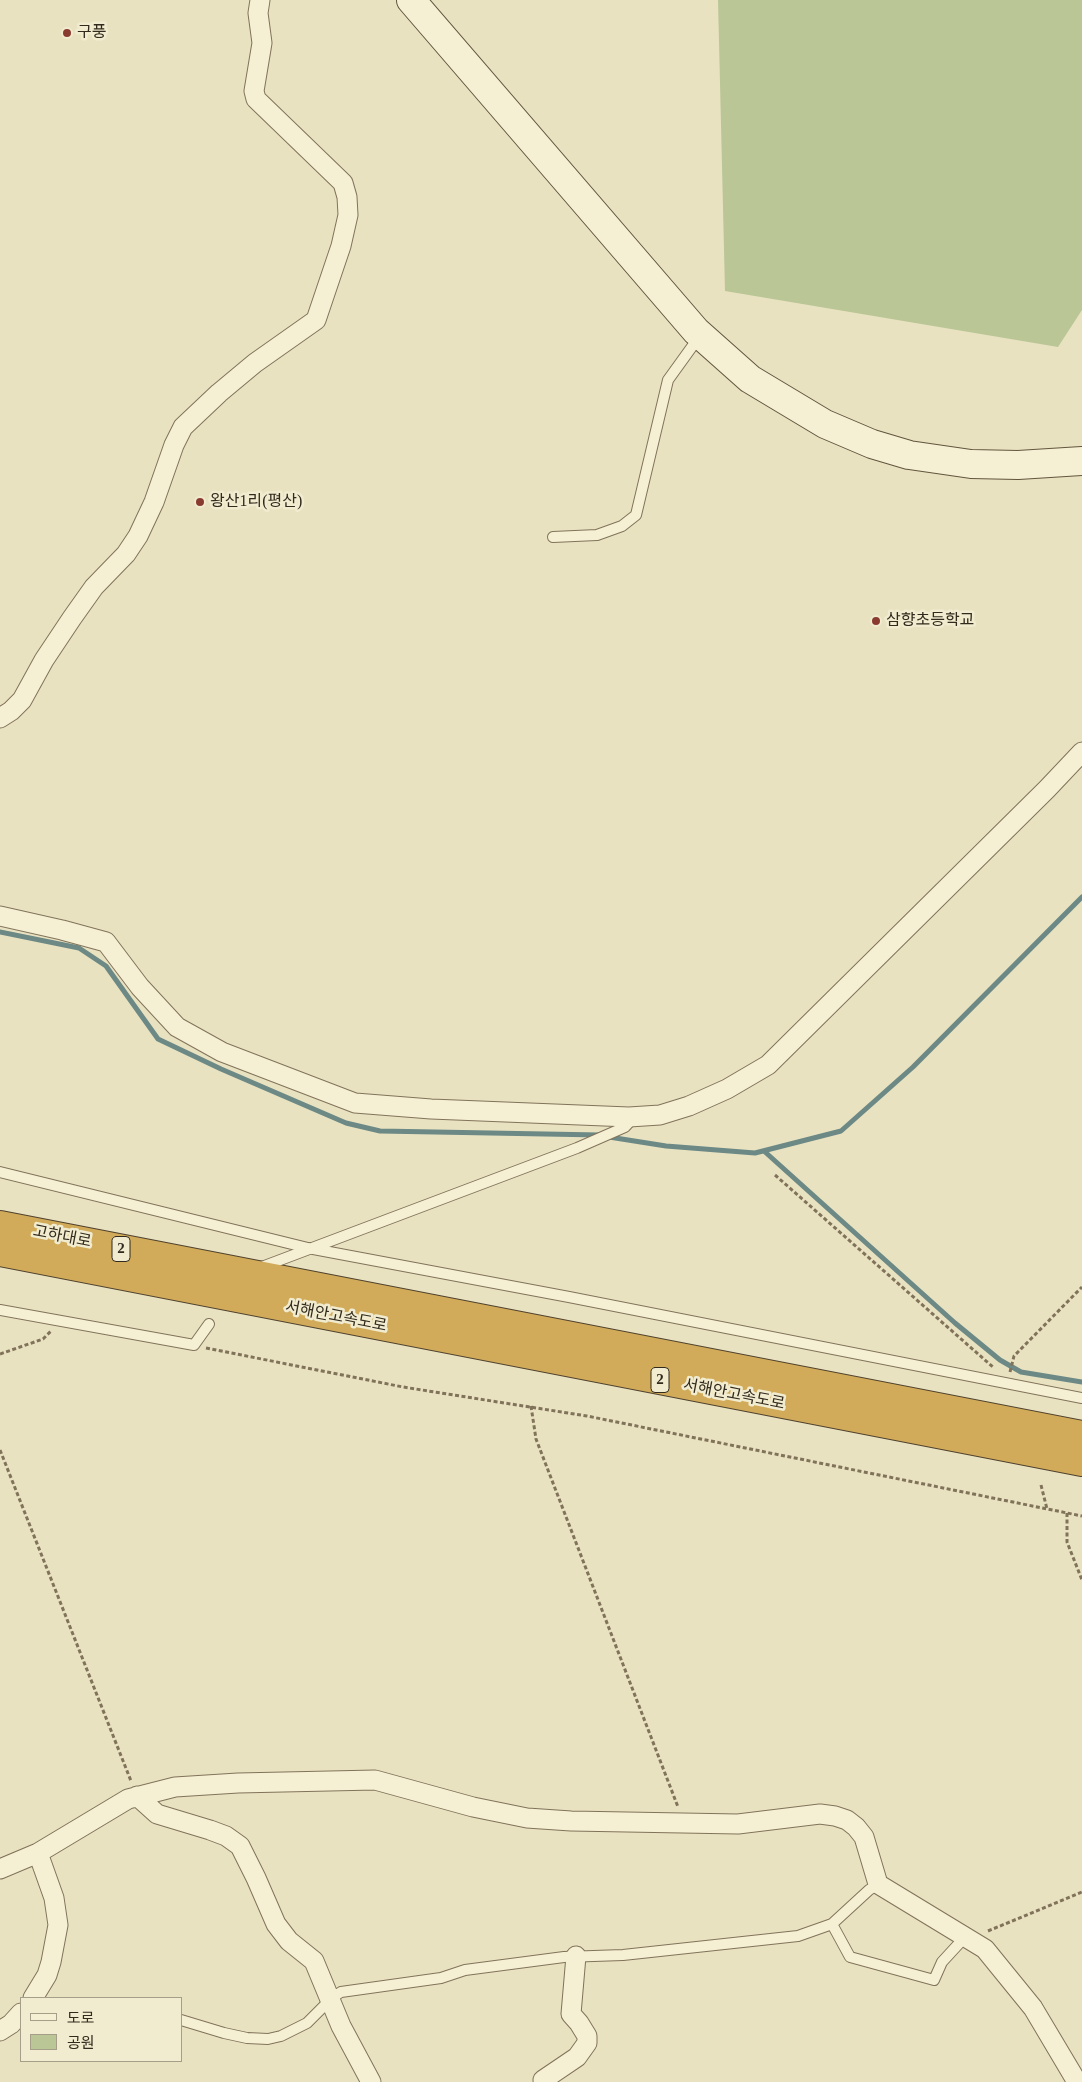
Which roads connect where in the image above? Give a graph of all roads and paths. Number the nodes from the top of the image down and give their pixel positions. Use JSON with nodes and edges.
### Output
{"nodes":[{"id":1,"x":260,"y":0,"type":"edge"},
{"id":2,"x":410,"y":0,"type":"edge"},
{"id":3,"x":700,"y":335,"type":"junction"},
{"id":4,"x":1082,"y":461,"type":"edge"},
{"id":5,"x":552,"y":537,"type":"dead end"},
{"id":6,"x":0,"y":718,"type":"edge"},
{"id":7,"x":1082,"y":752,"type":"edge"},
{"id":8,"x":0,"y":916,"type":"edge"},
{"id":9,"x":635,"y":1116,"type":"junction"},
{"id":10,"x":0,"y":1172,"type":"edge"},
{"id":11,"x":775,"y":1175,"type":"dead end"},
{"id":12,"x":0,"y":1217,"type":"edge"},
{"id":13,"x":0,"y":1225,"type":"edge"},
{"id":14,"x":308,"y":1248,"type":"junction"},
{"id":15,"x":0,"y":1252,"type":"edge"},
{"id":16,"x":0,"y":1262,"type":"edge"},
{"id":17,"x":246,"y":1280,"type":"junction"},
{"id":18,"x":1082,"y":1287,"type":"edge"},
{"id":19,"x":0,"y":1310,"type":"edge"},
{"id":20,"x":60,"y":1321,"type":"junction"},
{"id":21,"x":209,"y":1324,"type":"dead end"},
{"id":22,"x":194,"y":1345,"type":"junction"},
{"id":23,"x":0,"y":1354,"type":"edge"},
{"id":24,"x":1010,"y":1385,"type":"junction"},
{"id":25,"x":1082,"y":1398,"type":"edge"},
{"id":26,"x":531,"y":1406,"type":"junction"},
{"id":27,"x":1082,"y":1435,"type":"edge"},
{"id":28,"x":0,"y":1450,"type":"edge"},
{"id":29,"x":1082,"y":1462,"type":"edge"},
{"id":30,"x":1041,"y":1485,"type":"dead end"},
{"id":31,"x":1047,"y":1509,"type":"junction"},
{"id":32,"x":1067,"y":1513,"type":"junction"},
{"id":33,"x":1082,"y":1516,"type":"edge"},
{"id":34,"x":1082,"y":1580,"type":"edge"},
{"id":35,"x":137,"y":1796,"type":"junction"},
{"id":36,"x":683,"y":1822,"type":"junction"},
{"id":37,"x":38,"y":1853,"type":"junction"},
{"id":38,"x":0,"y":1869,"type":"edge"},
{"id":39,"x":878,"y":1884,"type":"junction"},
{"id":40,"x":1082,"y":1892,"type":"edge"},
{"id":41,"x":832,"y":1924,"type":"junction"},
{"id":42,"x":968,"y":1938,"type":"junction"},
{"id":43,"x":576,"y":1956,"type":"junction"},
{"id":44,"x":34,"y":1997,"type":"edge"},
{"id":45,"x":330,"y":2000,"type":"junction"},
{"id":46,"x":182,"y":2020,"type":"edge"},
{"id":47,"x":371,"y":2082,"type":"edge"},
{"id":48,"x":544,"y":2082,"type":"edge"},
{"id":49,"x":1077,"y":2082,"type":"edge"}],
"edges":[{"from":1,"to":6,"type":"street"},
{"from":2,"to":3,"type":"main road"},
{"from":3,"to":4,"type":"main road"},
{"from":3,"to":5,"type":"lane"},
{"from":7,"to":9,"type":"street"},
{"from":8,"to":9,"type":"street"},
{"from":9,"to":14,"type":"lane"},
{"from":10,"to":14,"type":"lane"},
{"from":11,"to":24,"type":"path"},
{"from":12,"to":17,"type":"highway"},
{"from":13,"to":17,"type":"highway","name":"고하대로","number":"2"},
{"from":14,"to":17,"type":"lane"},
{"from":14,"to":24,"type":"lane"},
{"from":15,"to":17,"type":"highway","name":"고하대로","number":"2"},
{"from":16,"to":17,"type":"highway"},
{"from":17,"to":27,"type":"highway","name":"서해안고속도로","number":"2"},
{"from":17,"to":29,"type":"highway","name":"서해안고속도로","number":"2"},
{"from":18,"to":24,"type":"path"},
{"from":19,"to":20,"type":"lane"},
{"from":20,"to":22,"type":"lane"},
{"from":20,"to":23,"type":"path"},
{"from":21,"to":22,"type":"lane"},
{"from":22,"to":26,"type":"path"},
{"from":24,"to":25,"type":"lane"},
{"from":26,"to":31,"type":"path"},
{"from":26,"to":36,"type":"path"},
{"from":28,"to":35,"type":"path"},
{"from":30,"to":31,"type":"path"},
{"from":31,"to":32,"type":"path"},
{"from":32,"to":33,"type":"path"},
{"from":32,"to":34,"type":"path"},
{"from":35,"to":36,"type":"street"},
{"from":35,"to":37,"type":"street"},
{"from":35,"to":45,"type":"street"},
{"from":36,"to":39,"type":"street"},
{"from":37,"to":38,"type":"street"},
{"from":37,"to":44,"type":"street"},
{"from":39,"to":41,"type":"lane"},
{"from":39,"to":42,"type":"street"},
{"from":40,"to":42,"type":"path"},
{"from":41,"to":42,"type":"lane"},
{"from":41,"to":43,"type":"lane"},
{"from":42,"to":49,"type":"street"},
{"from":43,"to":45,"type":"lane"},
{"from":43,"to":48,"type":"street"},
{"from":45,"to":46,"type":"lane"},
{"from":45,"to":47,"type":"street"}]}
